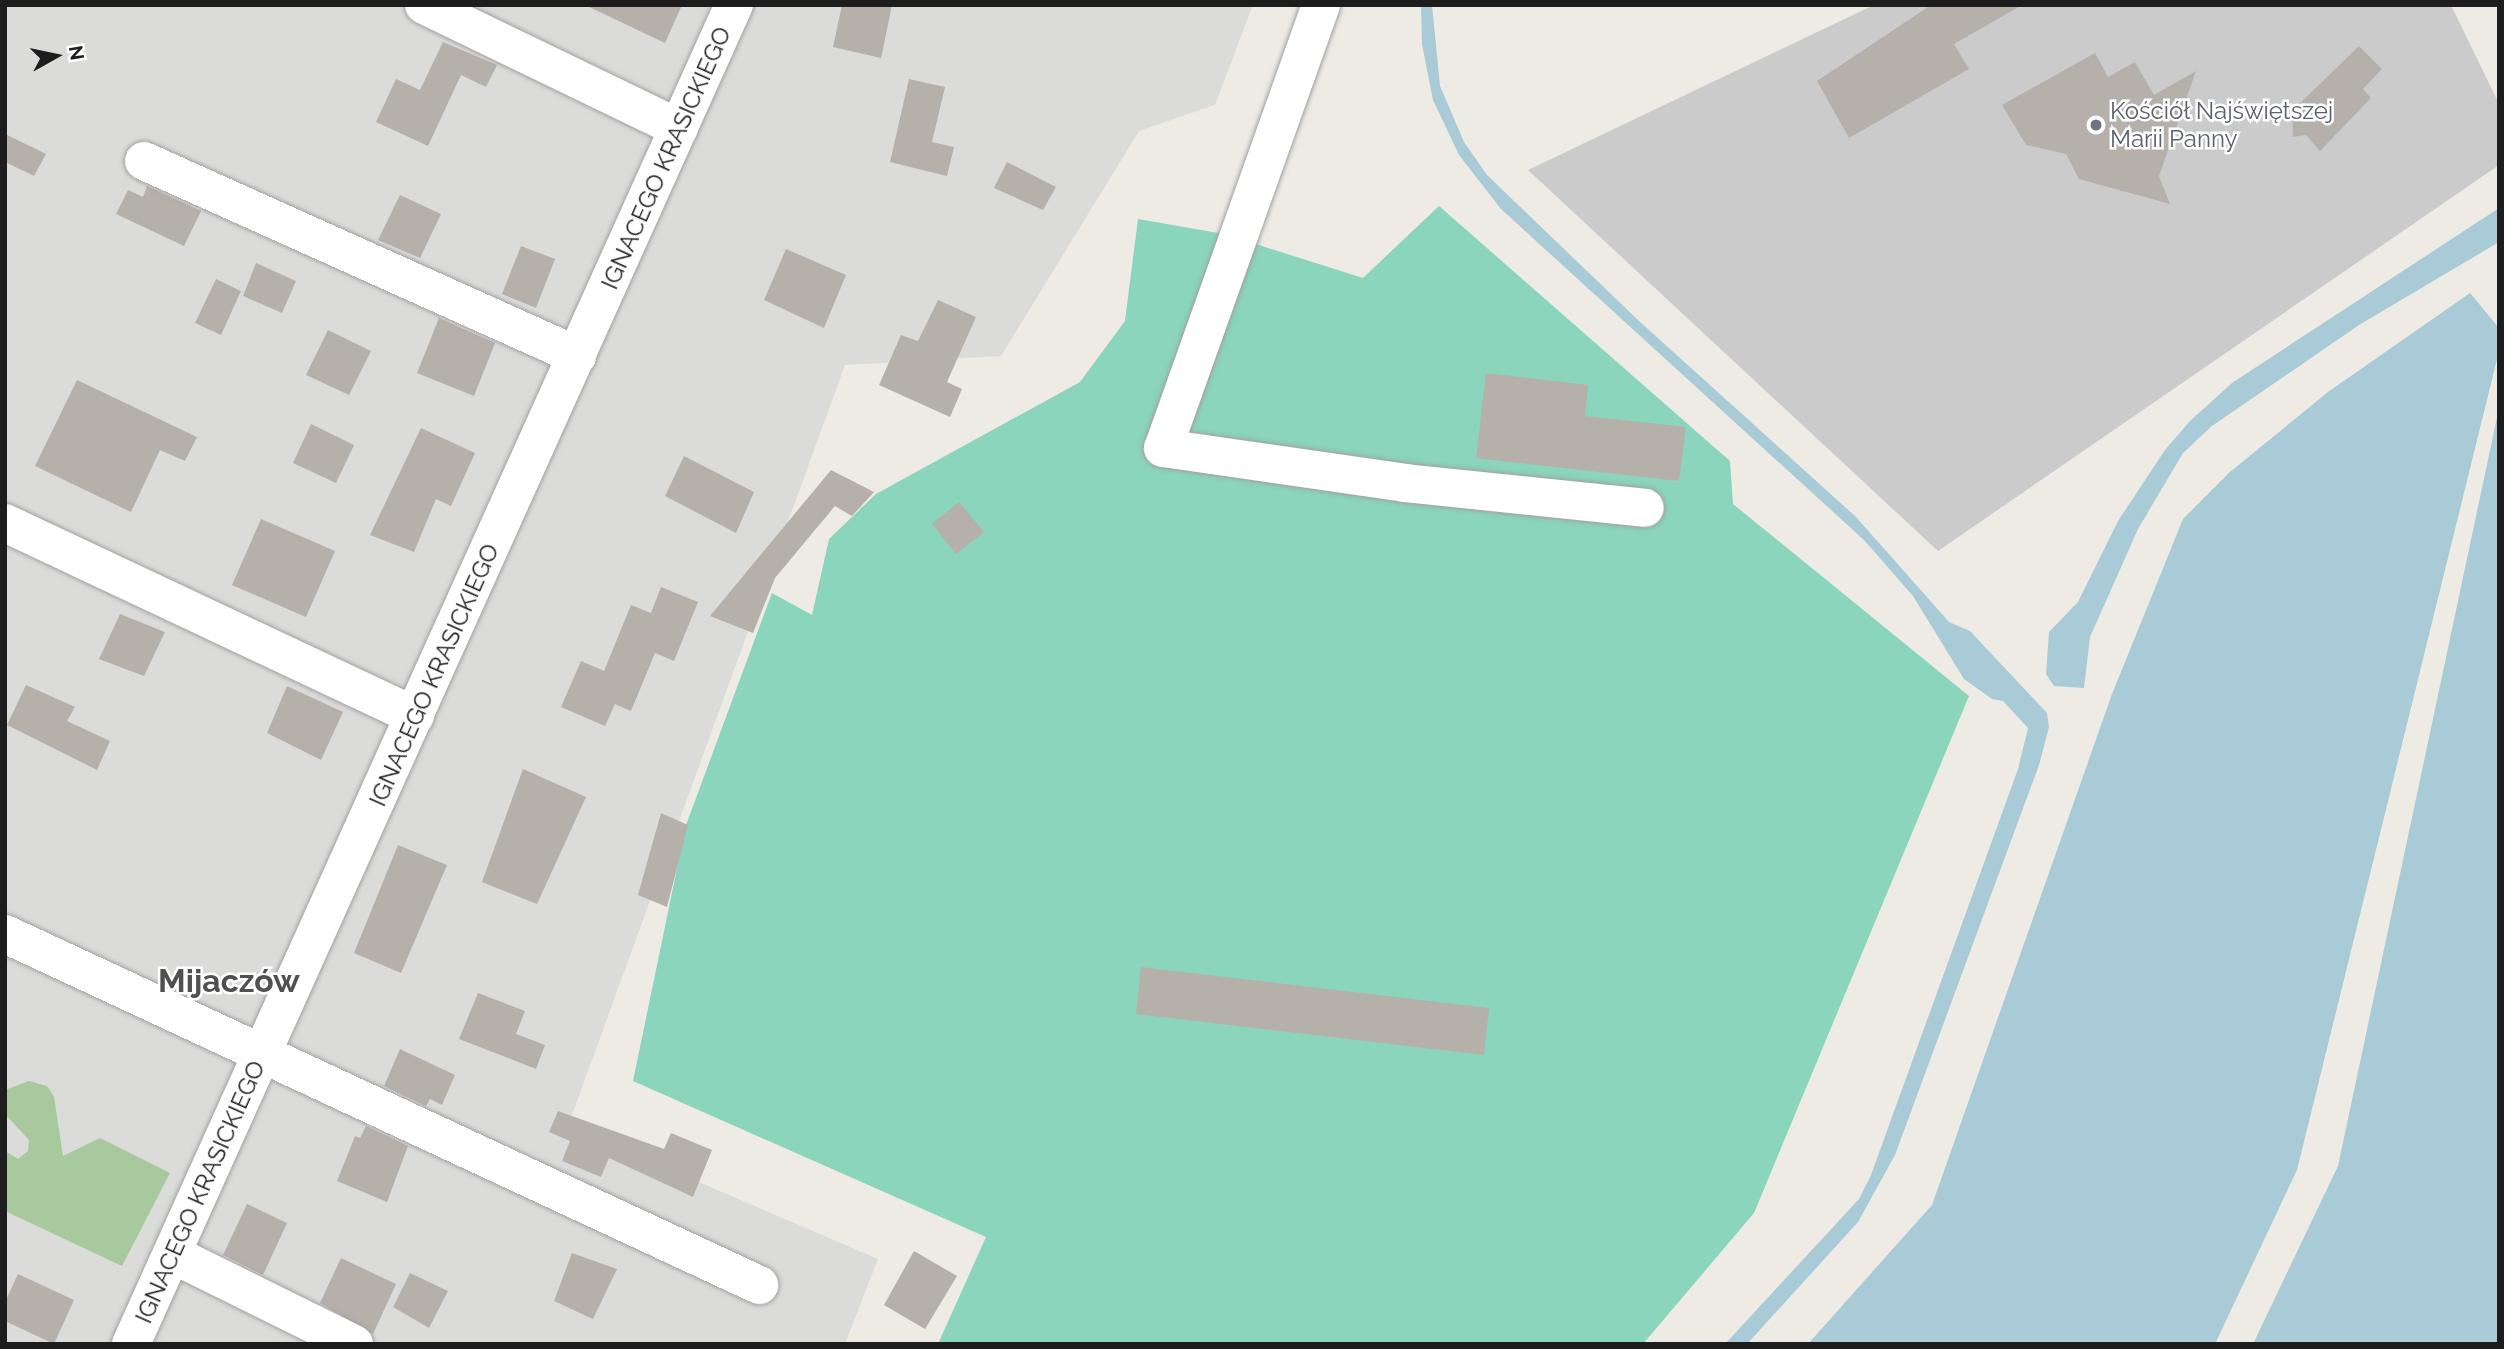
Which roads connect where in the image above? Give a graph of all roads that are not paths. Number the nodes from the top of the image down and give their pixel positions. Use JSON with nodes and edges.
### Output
{"nodes":[{"id":1,"x":424,"y":5,"type":"edge"},
{"id":2,"x":734,"y":5,"type":"edge"},
{"id":3,"x":1321,"y":5,"type":"edge"},
{"id":4,"x":679,"y":128,"type":"junction"},
{"id":5,"x":144,"y":162,"type":"dead end"},
{"id":6,"x":577,"y":356,"type":"junction"},
{"id":7,"x":1645,"y":508,"type":"dead end"},
{"id":8,"x":5,"y":523,"type":"edge"},
{"id":9,"x":415,"y":716,"type":"junction"},
{"id":10,"x":5,"y":934,"type":"edge"},
{"id":11,"x":262,"y":1055,"type":"junction"},
{"id":12,"x":172,"y":1254,"type":"junction"},
{"id":13,"x":759,"y":1285,"type":"dead end"},
{"id":14,"x":131,"y":1344,"type":"edge"},
{"id":15,"x":354,"y":1344,"type":"edge"}],
"edges":[{"from":1,"to":4,"type":"street"},
{"from":2,"to":4,"type":"street","name":"IGNACEGO KRASICKIEGO"},
{"from":3,"to":7,"type":"street"},
{"from":4,"to":6,"type":"street","name":"IGNACEGO KRASICKIEGO"},
{"from":5,"to":6,"type":"street"},
{"from":6,"to":9,"type":"street","name":"IGNACEGO KRASICKIEGO"},
{"from":8,"to":9,"type":"street"},
{"from":9,"to":11,"type":"street","name":"IGNACEGO KRASICKIEGO"},
{"from":10,"to":11,"type":"street"},
{"from":11,"to":12,"type":"street","name":"IGNACEGO KRASICKIEGO"},
{"from":11,"to":13,"type":"street"},
{"from":12,"to":14,"type":"street","name":"IGNACEGO KRASICKIEGO"},
{"from":12,"to":15,"type":"street"}]}
